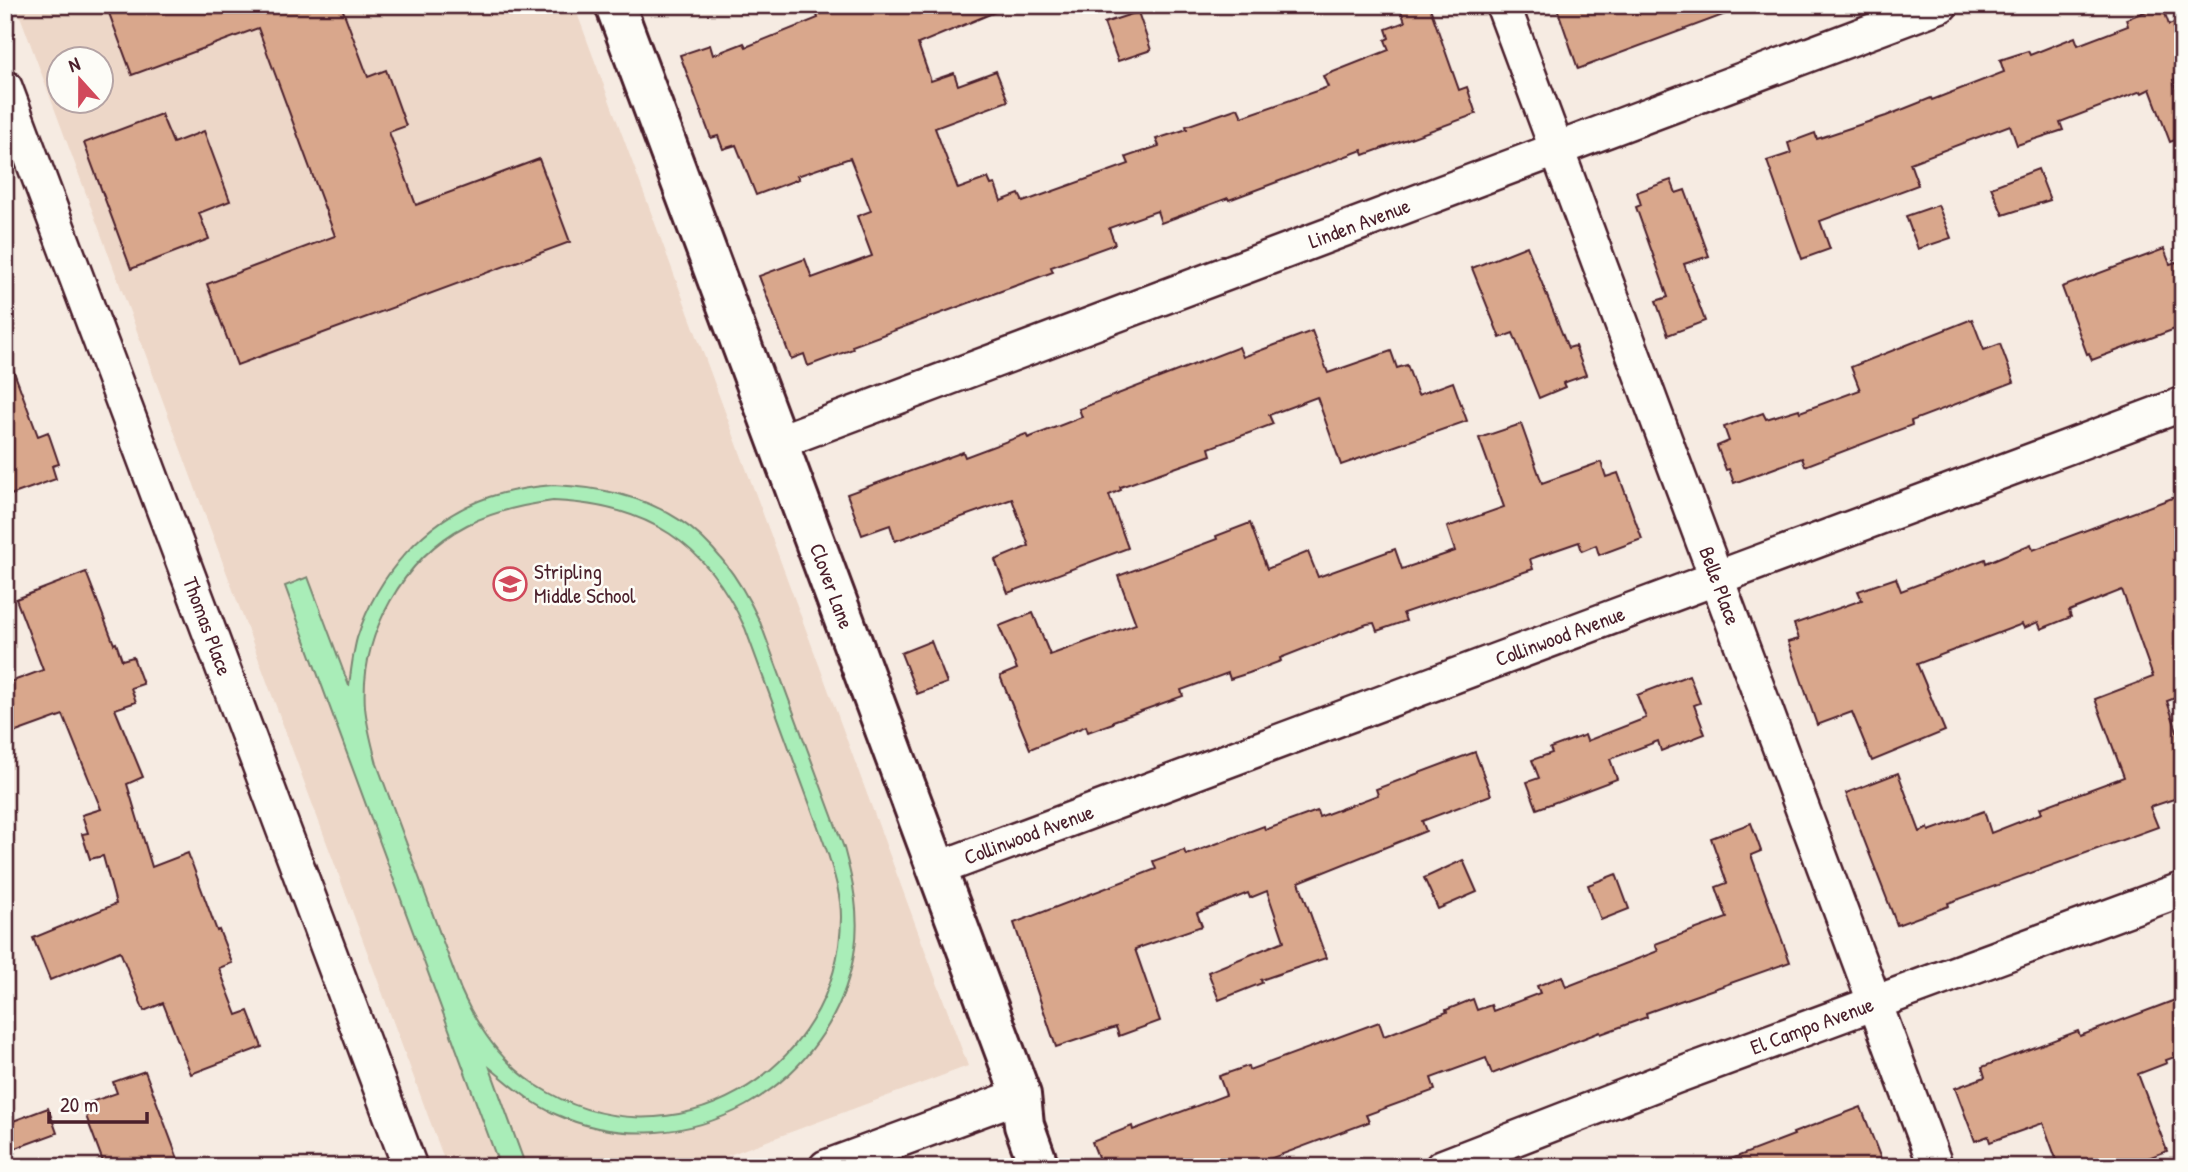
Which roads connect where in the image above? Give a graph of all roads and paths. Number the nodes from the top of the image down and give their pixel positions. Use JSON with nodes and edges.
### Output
{"nodes":[{"id":1,"x":616,"y":5,"type":"edge"},
{"id":2,"x":1503,"y":5,"type":"edge"},
{"id":3,"x":1941,"y":5,"type":"edge"},
{"id":4,"x":5,"y":87,"type":"edge"},
{"id":5,"x":1556,"y":149,"type":"junction"},
{"id":6,"x":2183,"y":404,"type":"edge"},
{"id":7,"x":778,"y":442,"type":"junction"},
{"id":8,"x":1717,"y":578,"type":"junction"},
{"id":9,"x":937,"y":869,"type":"junction"},
{"id":10,"x":2183,"y":889,"type":"edge"},
{"id":11,"x":1875,"y":1002,"type":"junction"},
{"id":12,"x":1021,"y":1096,"type":"junction"},
{"id":13,"x":410,"y":1167,"type":"edge"},
{"id":14,"x":827,"y":1167,"type":"edge"},
{"id":15,"x":1039,"y":1167,"type":"edge"},
{"id":16,"x":1442,"y":1167,"type":"edge"},
{"id":17,"x":1936,"y":1167,"type":"edge"}],
"edges":[{"from":1,"to":7,"type":"street","name":"Clover Lane"},
{"from":2,"to":5,"type":"street","name":"Belle Place"},
{"from":3,"to":5,"type":"street","name":"Linden Avenue"},
{"from":4,"to":13,"type":"street","name":"Thomas Place"},
{"from":5,"to":7,"type":"street","name":"Linden Avenue"},
{"from":5,"to":8,"type":"street","name":"Belle Place"},
{"from":6,"to":8,"type":"street","name":"Collinwood Avenue"},
{"from":7,"to":9,"type":"street","name":"Clover Lane"},
{"from":8,"to":9,"type":"street","name":"Collinwood Avenue"},
{"from":8,"to":11,"type":"street","name":"Belle Place"},
{"from":9,"to":12,"type":"street","name":"Clover Lane"},
{"from":10,"to":11,"type":"street","name":"El Campo Avenue"},
{"from":11,"to":16,"type":"street","name":"El Campo Avenue"},
{"from":11,"to":17,"type":"street","name":"Belle Place"},
{"from":12,"to":14,"type":"street"},
{"from":12,"to":15,"type":"street","name":"Clover Lane"}]}
